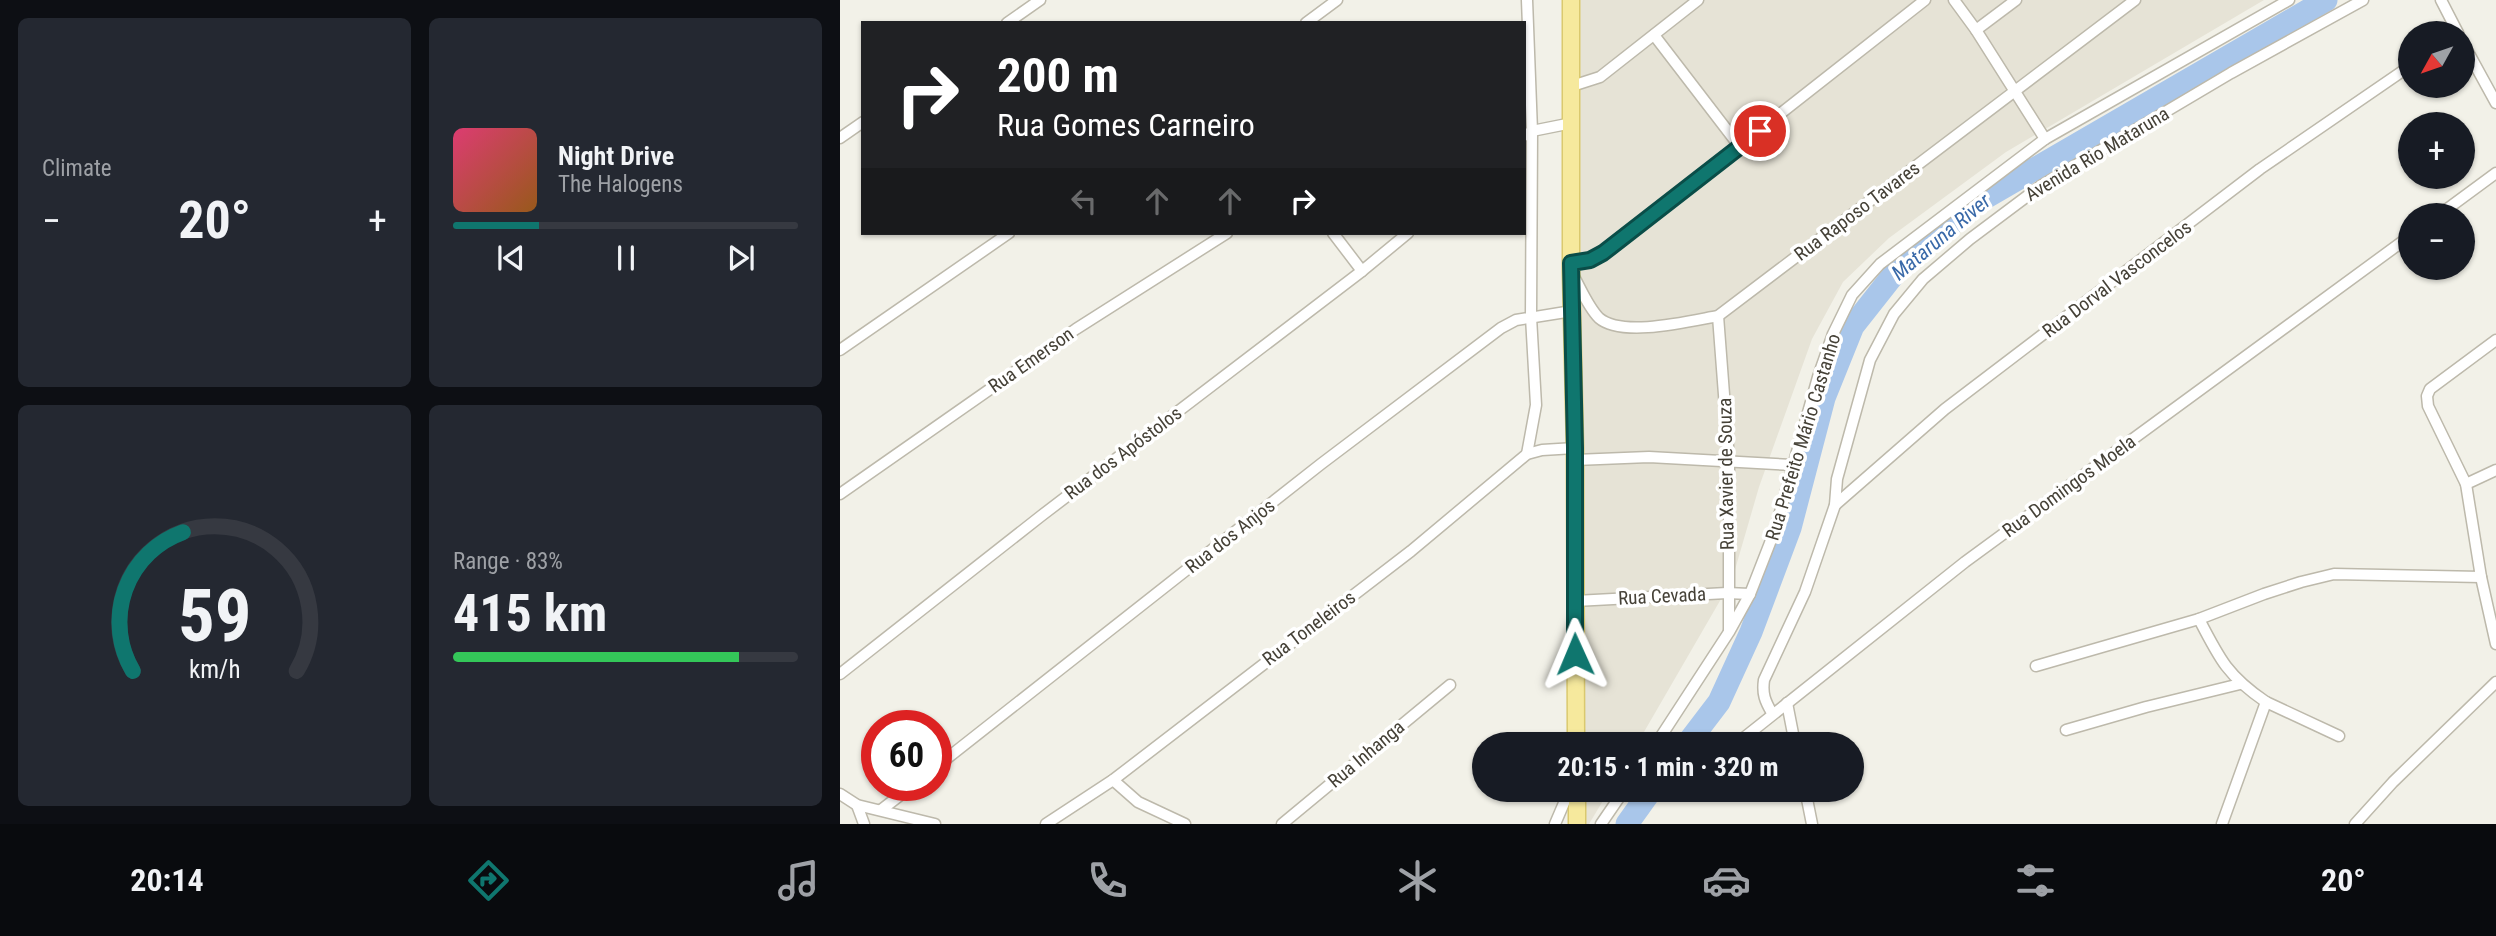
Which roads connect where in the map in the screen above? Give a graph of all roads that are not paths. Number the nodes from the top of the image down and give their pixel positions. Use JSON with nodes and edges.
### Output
{"nodes":[{"id":1,"x":1040,"y":0,"type":"edge"},
{"id":2,"x":1337,"y":0,"type":"edge"},
{"id":3,"x":1527,"y":0,"type":"edge"},
{"id":4,"x":1571,"y":0,"type":"edge"},
{"id":5,"x":1698,"y":0,"type":"edge"},
{"id":6,"x":1925,"y":0,"type":"edge"},
{"id":7,"x":1954,"y":0,"type":"edge"},
{"id":8,"x":2016,"y":0,"type":"edge"},
{"id":9,"x":2135,"y":0,"type":"edge"},
{"id":10,"x":2289,"y":0,"type":"edge"},
{"id":11,"x":2363,"y":0,"type":"edge"},
{"id":12,"x":2441,"y":0,"type":"edge"},
{"id":13,"x":1010,"y":21,"type":"edge"},
{"id":14,"x":1309,"y":21,"type":"edge"},
{"id":15,"x":2451,"y":21,"type":"edge"},
{"id":16,"x":1976,"y":30,"type":"junction"},
{"id":17,"x":1654,"y":35,"type":"junction"},
{"id":18,"x":2475,"y":65,"type":"edge"},
{"id":19,"x":2398,"y":74,"type":"edge"},
{"id":20,"x":1572,"y":86,"type":"junction"},
{"id":21,"x":2015,"y":90,"type":"junction"},
{"id":22,"x":2496,"y":103,"type":"edge"},
{"id":23,"x":861,"y":123,"type":"edge"},
{"id":24,"x":1572,"y":123,"type":"junction"},
{"id":25,"x":1528,"y":134,"type":"edge"},
{"id":26,"x":840,"y":138,"type":"edge"},
{"id":27,"x":2045,"y":139,"type":"junction"},
{"id":28,"x":1740,"y":147,"type":"junction"},
{"id":29,"x":2496,"y":173,"type":"edge"},
{"id":30,"x":2455,"y":203,"type":"edge"},
{"id":31,"x":1006,"y":235,"type":"edge"},
{"id":32,"x":1224,"y":235,"type":"edge"},
{"id":33,"x":1335,"y":235,"type":"edge"},
{"id":34,"x":1406,"y":235,"type":"edge"},
{"id":35,"x":2398,"y":245,"type":"edge"},
{"id":36,"x":1571,"y":267,"type":"junction"},
{"id":37,"x":1362,"y":271,"type":"junction"},
{"id":38,"x":1572,"y":311,"type":"junction"},
{"id":39,"x":1718,"y":316,"type":"junction"},
{"id":40,"x":1531,"y":317,"type":"junction"},
{"id":41,"x":2496,"y":340,"type":"edge"},
{"id":42,"x":840,"y":350,"type":"edge"},
{"id":43,"x":1527,"y":454,"type":"junction"},
{"id":44,"x":1575,"y":454,"type":"junction"},
{"id":45,"x":1729,"y":460,"type":"junction"},
{"id":46,"x":1792,"y":465,"type":"junction"},
{"id":47,"x":2496,"y":470,"type":"edge"},
{"id":48,"x":2466,"y":484,"type":"junction"},
{"id":49,"x":840,"y":494,"type":"edge"},
{"id":50,"x":1835,"y":505,"type":"junction"},
{"id":51,"x":2481,"y":577,"type":"junction"},
{"id":52,"x":1727,"y":593,"type":"junction"},
{"id":53,"x":1750,"y":594,"type":"junction"},
{"id":54,"x":1575,"y":601,"type":"junction"},
{"id":55,"x":2199,"y":619,"type":"junction"},
{"id":56,"x":1729,"y":632,"type":"junction"},
{"id":57,"x":2496,"y":644,"type":"edge"},
{"id":58,"x":2036,"y":666,"type":"dead end"},
{"id":59,"x":840,"y":674,"type":"edge"},
{"id":60,"x":2496,"y":682,"type":"edge"},
{"id":61,"x":2240,"y":684,"type":"junction"},
{"id":62,"x":1450,"y":685,"type":"dead end"},
{"id":63,"x":2266,"y":702,"type":"junction"},
{"id":64,"x":1787,"y":703,"type":"junction"},
{"id":65,"x":1772,"y":713,"type":"junction"},
{"id":66,"x":2066,"y":730,"type":"dead end"},
{"id":67,"x":1576,"y":732,"type":"edge"},
{"id":68,"x":1664,"y":732,"type":"edge"},
{"id":69,"x":1750,"y":732,"type":"edge"},
{"id":70,"x":1793,"y":732,"type":"edge"},
{"id":71,"x":2339,"y":736,"type":"dead end"},
{"id":72,"x":952,"y":753,"type":"edge"},
{"id":73,"x":1113,"y":780,"type":"junction"},
{"id":74,"x":840,"y":794,"type":"edge"},
{"id":75,"x":893,"y":801,"type":"edge"},
{"id":76,"x":1564,"y":802,"type":"edge"},
{"id":77,"x":1577,"y":802,"type":"edge"},
{"id":78,"x":1616,"y":802,"type":"edge"},
{"id":79,"x":1808,"y":802,"type":"edge"},
{"id":80,"x":857,"y":806,"type":"junction"},
{"id":81,"x":881,"y":810,"type":"junction"},
{"id":82,"x":1577,"y":822,"type":"edge"},
{"id":83,"x":864,"y":824,"type":"edge"},
{"id":84,"x":935,"y":824,"type":"edge"},
{"id":85,"x":1046,"y":824,"type":"edge"},
{"id":86,"x":1185,"y":824,"type":"edge"},
{"id":87,"x":1282,"y":824,"type":"edge"},
{"id":88,"x":1555,"y":824,"type":"edge"},
{"id":89,"x":1602,"y":824,"type":"edge"},
{"id":90,"x":1812,"y":824,"type":"edge"},
{"id":91,"x":2222,"y":824,"type":"edge"},
{"id":92,"x":2355,"y":824,"type":"edge"}],
"edges":[{"from":1,"to":13,"type":"street"},
{"from":2,"to":14,"type":"street"},
{"from":3,"to":25,"type":"street"},
{"from":4,"to":20,"type":"main road"},
{"from":5,"to":17,"type":"street"},
{"from":6,"to":28,"type":"street"},
{"from":7,"to":16,"type":"street"},
{"from":8,"to":16,"type":"street"},
{"from":9,"to":21,"type":"street","name":"Rua Raposo Tavares"},
{"from":10,"to":27,"type":"street","name":"Rua Prefeito Mário Castanho"},
{"from":11,"to":50,"type":"street","name":"Avenida Rio Mataruna"},
{"from":12,"to":15,"type":"street"},
{"from":16,"to":21,"type":"street"},
{"from":17,"to":20,"type":"street"},
{"from":17,"to":28,"type":"street"},
{"from":18,"to":22,"type":"street"},
{"from":19,"to":50,"type":"street","name":"Rua Dorval Vasconcelos"},
{"from":20,"to":24,"type":"main road"},
{"from":21,"to":27,"type":"street"},
{"from":21,"to":39,"type":"street","name":"Rua Raposo Tavares"},
{"from":23,"to":26,"type":"street"},
{"from":24,"to":25,"type":"street"},
{"from":24,"to":36,"type":"main road"},
{"from":25,"to":40,"type":"street"},
{"from":27,"to":46,"type":"street","name":"Rua Prefeito Mário Castanho"},
{"from":28,"to":36,"type":"street"},
{"from":29,"to":30,"type":"street"},
{"from":31,"to":42,"type":"street"},
{"from":32,"to":49,"type":"street","name":"Rua Emerson"},
{"from":33,"to":37,"type":"street"},
{"from":34,"to":37,"type":"street","name":"Rua dos Apóstolos"},
{"from":35,"to":64,"type":"street","name":"Rua Domingos Moela"},
{"from":36,"to":38,"type":"main road"},
{"from":36,"to":39,"type":"street","name":"Rua Raposo Tavares"},
{"from":37,"to":59,"type":"street","name":"Rua dos Apóstolos"},
{"from":38,"to":40,"type":"street","name":"Rua dos Anjos"},
{"from":38,"to":44,"type":"main road"},
{"from":39,"to":45,"type":"street","name":"Rua Xavier de Souza"},
{"from":40,"to":43,"type":"street"},
{"from":40,"to":72,"type":"street","name":"Rua dos Anjos"},
{"from":41,"to":48,"type":"street"},
{"from":43,"to":44,"type":"street"},
{"from":43,"to":73,"type":"street","name":"Rua Toneleiros"},
{"from":44,"to":45,"type":"street"},
{"from":44,"to":54,"type":"main road"},
{"from":45,"to":46,"type":"street"},
{"from":45,"to":52,"type":"street","name":"Rua Xavier de Souza"},
{"from":46,"to":53,"type":"street","name":"Rua Prefeito Mário Castanho"},
{"from":47,"to":48,"type":"street"},
{"from":48,"to":51,"type":"street"},
{"from":50,"to":65,"type":"street","name":"Avenida Rio Mataruna"},
{"from":51,"to":55,"type":"street"},
{"from":51,"to":57,"type":"street"},
{"from":52,"to":53,"type":"street","name":"Rua Cevada"},
{"from":52,"to":54,"type":"street","name":"Rua Cevada"},
{"from":52,"to":56,"type":"street","name":"Rua Xavier de Souza"},
{"from":53,"to":56,"type":"street","name":"Rua Prefeito Mário Castanho"},
{"from":54,"to":67,"type":"main road"},
{"from":55,"to":58,"type":"street"},
{"from":55,"to":61,"type":"street"},
{"from":56,"to":68,"type":"street","name":"Rua Prefeito Mário Castanho"},
{"from":60,"to":92,"type":"street"},
{"from":61,"to":63,"type":"street"},
{"from":61,"to":66,"type":"street"},
{"from":62,"to":87,"type":"street","name":"Rua Inhanga"},
{"from":63,"to":71,"type":"street"},
{"from":63,"to":91,"type":"street"},
{"from":64,"to":65,"type":"street","name":"Rua Domingos Moela"},
{"from":64,"to":70,"type":"street"},
{"from":65,"to":69,"type":"street","name":"Rua Domingos Moela"},
{"from":73,"to":85,"type":"street","name":"Rua Toneleiros"},
{"from":73,"to":86,"type":"street"},
{"from":74,"to":80,"type":"street"},
{"from":75,"to":81,"type":"street"},
{"from":76,"to":88,"type":"street"},
{"from":77,"to":82,"type":"main road"},
{"from":78,"to":89,"type":"street"},
{"from":79,"to":90,"type":"street"},
{"from":80,"to":81,"type":"street"},
{"from":80,"to":83,"type":"street"},
{"from":81,"to":84,"type":"street"}]}
